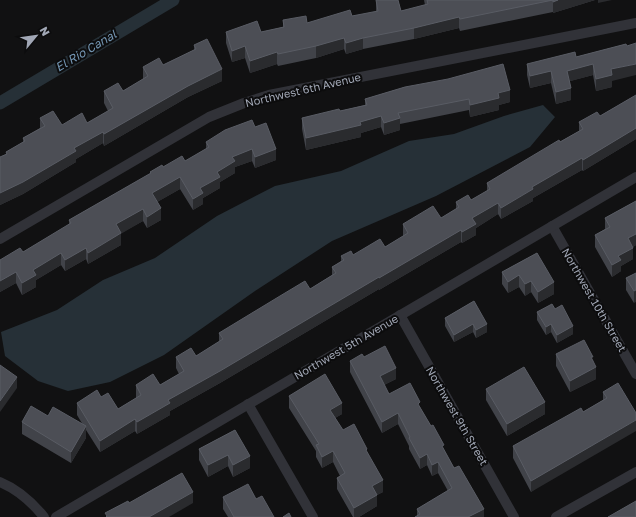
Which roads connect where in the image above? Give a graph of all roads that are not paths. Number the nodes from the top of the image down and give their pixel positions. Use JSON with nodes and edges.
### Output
{"nodes":[{"id":1,"x":636,"y":23,"type":"edge"},
{"id":2,"x":636,"y":177,"type":"edge"},
{"id":3,"x":552,"y":226,"type":"junction"},
{"id":4,"x":0,"y":239,"type":"edge"},
{"id":5,"x":400,"y":315,"type":"junction"},
{"id":6,"x":636,"y":374,"type":"edge"},
{"id":7,"x":248,"y":404,"type":"junction"},
{"id":8,"x":636,"y":472,"type":"edge"},
{"id":9,"x":0,"y":482,"type":"edge"},
{"id":10,"x":44,"y":517,"type":"edge"},
{"id":11,"x":56,"y":517,"type":"edge"},
{"id":12,"x":313,"y":517,"type":"edge"},
{"id":13,"x":514,"y":517,"type":"edge"},
{"id":14,"x":556,"y":517,"type":"edge"}],
"edges":[{"from":1,"to":4,"type":"street","name":"Northwest 6th Avenue"},
{"from":2,"to":3,"type":"street","name":"Northwest 5th Avenue"},
{"from":3,"to":5,"type":"street","name":"Northwest 5th Avenue"},
{"from":3,"to":6,"type":"street","name":"Northwest 10th Street"},
{"from":5,"to":7,"type":"street","name":"Northwest 5th Avenue"},
{"from":5,"to":13,"type":"street","name":"Northwest 9th Street"},
{"from":7,"to":11,"type":"street","name":"Northwest 5th Avenue"},
{"from":7,"to":12,"type":"street"},
{"from":8,"to":14,"type":"street"},
{"from":9,"to":10,"type":"street"}]}
